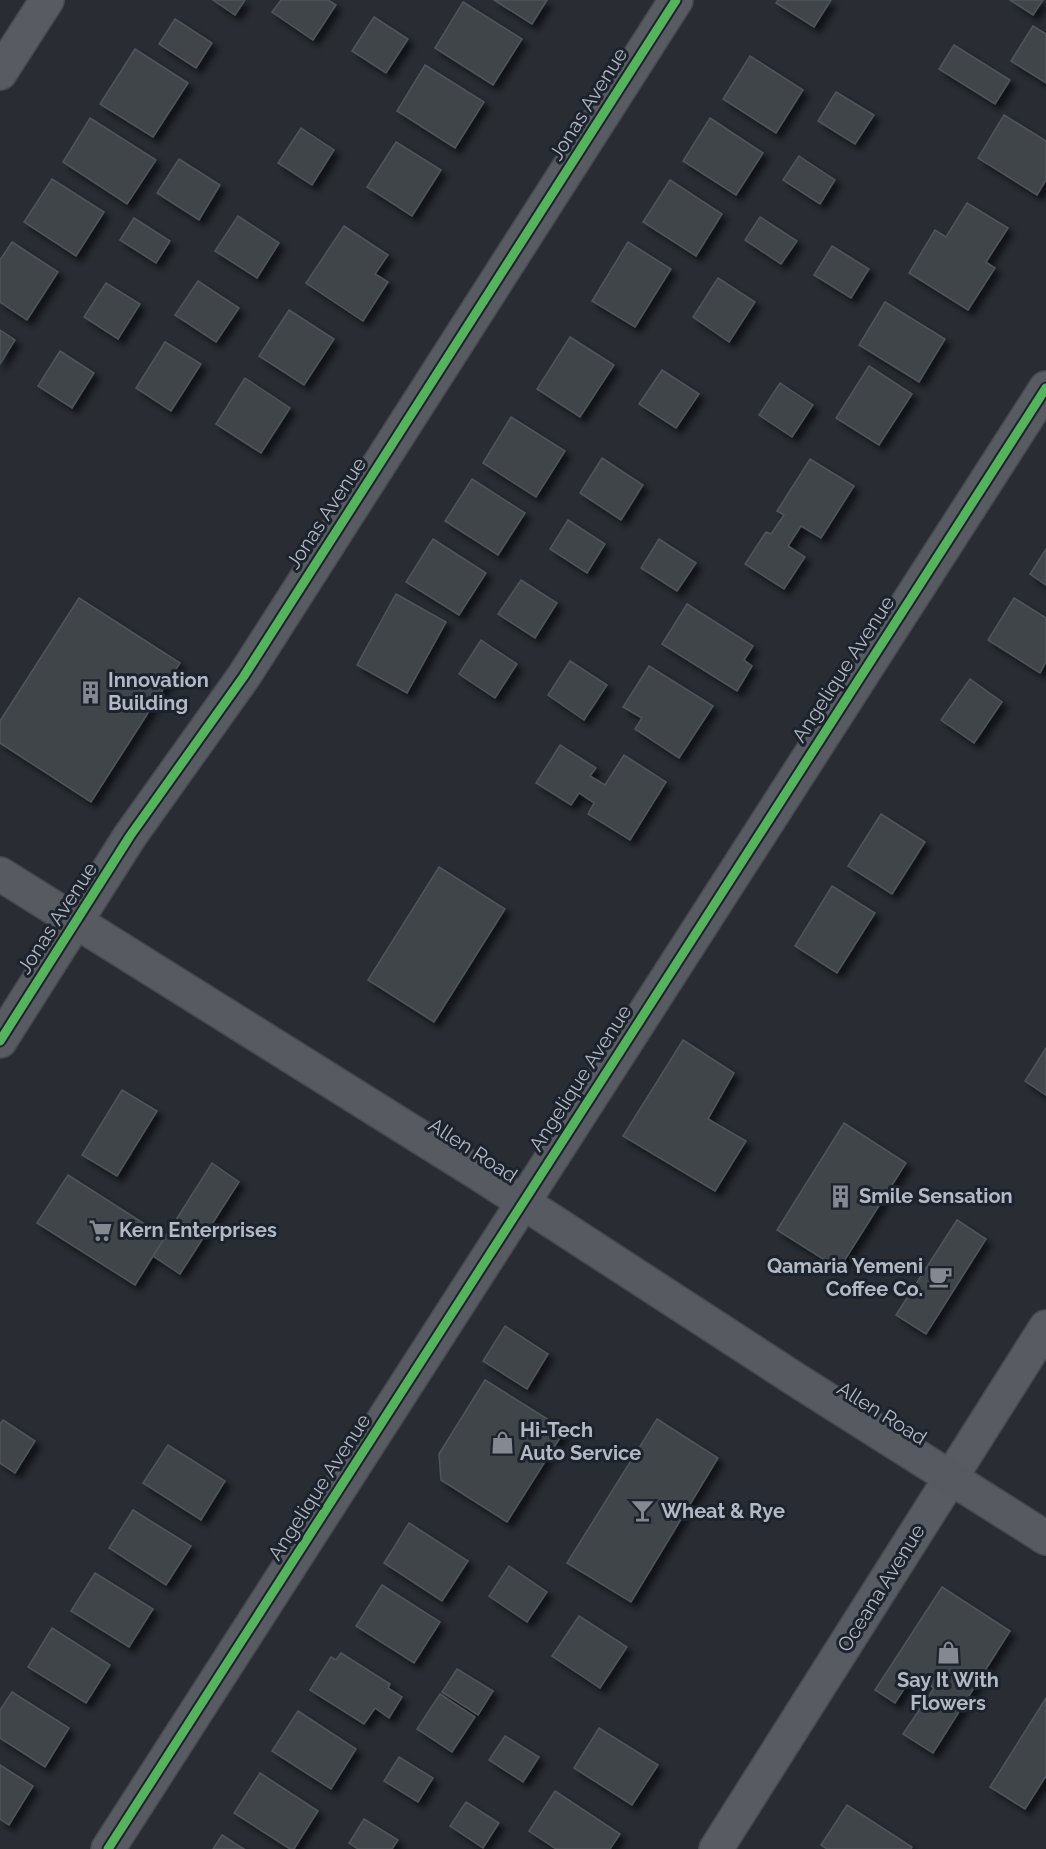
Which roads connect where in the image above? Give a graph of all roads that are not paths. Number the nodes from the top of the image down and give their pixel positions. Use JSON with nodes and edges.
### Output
{"nodes":[{"id":1,"x":47,"y":0,"type":"edge"},
{"id":2,"x":676,"y":0,"type":"edge"},
{"id":3,"x":0,"y":73,"type":"edge"},
{"id":4,"x":1046,"y":388,"type":"edge"},
{"id":5,"x":0,"y":874,"type":"edge"},
{"id":6,"x":78,"y":921,"type":"junction"},
{"id":7,"x":0,"y":1041,"type":"edge"},
{"id":8,"x":521,"y":1202,"type":"junction"},
{"id":9,"x":1046,"y":1327,"type":"edge"},
{"id":10,"x":952,"y":1478,"type":"junction"},
{"id":11,"x":1046,"y":1538,"type":"edge"},
{"id":12,"x":108,"y":1849,"type":"edge"},
{"id":13,"x":716,"y":1849,"type":"edge"}],
"edges":[{"from":1,"to":3,"type":"street"},
{"from":2,"to":6,"type":"street","name":"Jonas Avenue"},
{"from":4,"to":8,"type":"street","name":"Angelique Avenue"},
{"from":5,"to":6,"type":"main road","name":"Allen Road"},
{"from":6,"to":7,"type":"street","name":"Jonas Avenue"},
{"from":6,"to":8,"type":"main road","name":"Allen Road"},
{"from":8,"to":10,"type":"main road","name":"Allen Road"},
{"from":8,"to":12,"type":"street","name":"Angelique Avenue"},
{"from":9,"to":10,"type":"street","name":"Oceana Avenue"},
{"from":10,"to":11,"type":"main road","name":"Allen Road"},
{"from":10,"to":13,"type":"street","name":"Oceana Avenue"}]}
